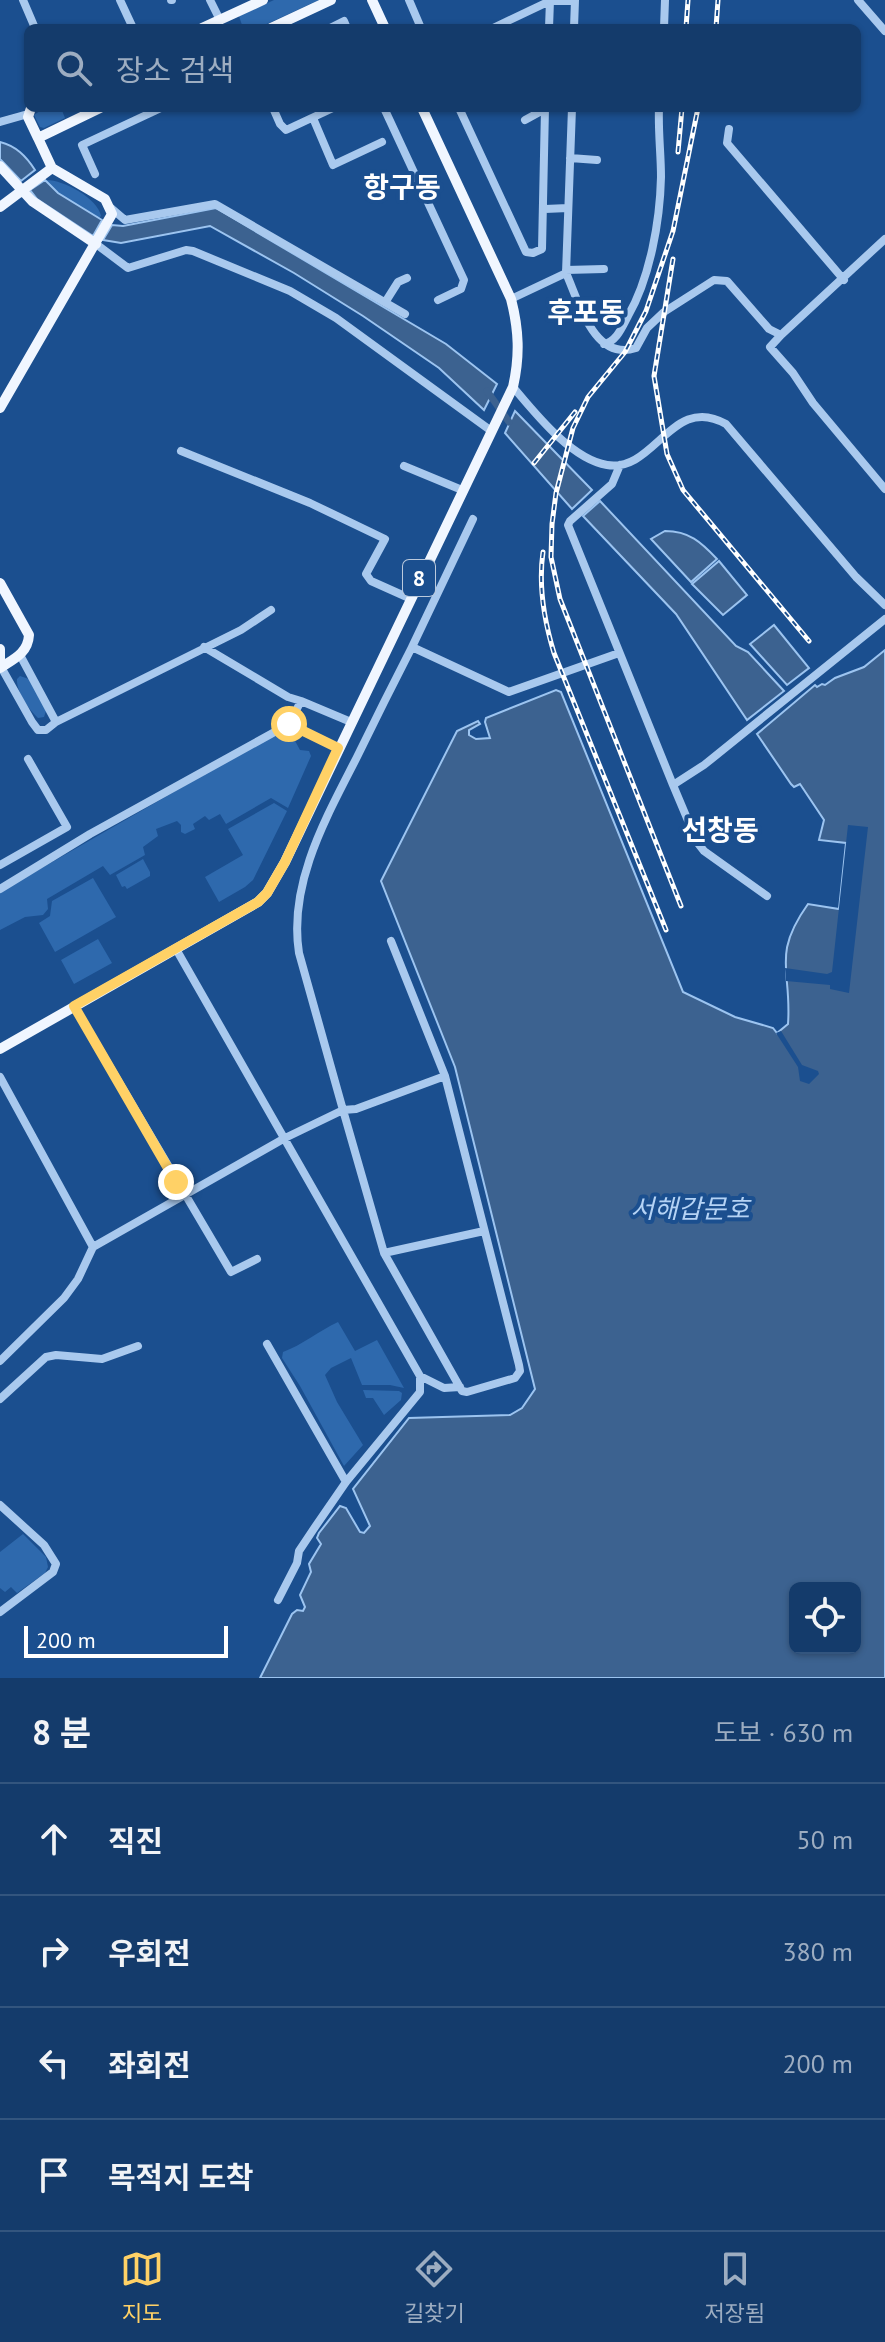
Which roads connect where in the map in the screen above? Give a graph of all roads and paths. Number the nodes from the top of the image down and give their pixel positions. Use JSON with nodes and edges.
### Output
{"nodes":[{"id":1,"x":23,"y":0,"type":"edge"},
{"id":2,"x":120,"y":0,"type":"edge"},
{"id":3,"x":210,"y":0,"type":"edge"},
{"id":4,"x":263,"y":0,"type":"edge"},
{"id":5,"x":331,"y":0,"type":"edge"},
{"id":6,"x":372,"y":0,"type":"edge"},
{"id":7,"x":409,"y":0,"type":"edge"},
{"id":8,"x":575,"y":0,"type":"edge"},
{"id":9,"x":665,"y":0,"type":"edge"},
{"id":10,"x":858,"y":0,"type":"edge"},
{"id":11,"x":550,"y":1,"type":"edge"},
{"id":12,"x":220,"y":20,"type":"junction"},
{"id":13,"x":33,"y":24,"type":"edge"},
{"id":14,"x":131,"y":24,"type":"edge"},
{"id":15,"x":211,"y":24,"type":"edge"},
{"id":16,"x":280,"y":24,"type":"edge"},
{"id":17,"x":383,"y":24,"type":"edge"},
{"id":18,"x":419,"y":24,"type":"edge"},
{"id":19,"x":501,"y":24,"type":"edge"},
{"id":20,"x":549,"y":24,"type":"edge"},
{"id":21,"x":574,"y":24,"type":"edge"},
{"id":22,"x":664,"y":24,"type":"edge"},
{"id":23,"x":885,"y":31,"type":"edge"},
{"id":24,"x":27,"y":112,"type":"edge"},
{"id":25,"x":30,"y":112,"type":"edge"},
{"id":26,"x":152,"y":112,"type":"edge"},
{"id":27,"x":275,"y":112,"type":"edge"},
{"id":28,"x":325,"y":112,"type":"edge"},
{"id":29,"x":386,"y":112,"type":"edge"},
{"id":30,"x":424,"y":112,"type":"edge"},
{"id":31,"x":461,"y":112,"type":"edge"},
{"id":32,"x":539,"y":112,"type":"edge"},
{"id":33,"x":546,"y":112,"type":"edge"},
{"id":34,"x":572,"y":112,"type":"edge"},
{"id":35,"x":659,"y":112,"type":"edge"},
{"id":36,"x":75,"y":113,"type":"edge"},
{"id":37,"x":313,"y":118,"type":"junction"},
{"id":38,"x":525,"y":120,"type":"dead end"},
{"id":39,"x":0,"y":122,"type":"edge"},
{"id":40,"x":729,"y":129,"type":"dead end"},
{"id":41,"x":38,"y":138,"type":"junction"},
{"id":42,"x":382,"y":142,"type":"dead end"},
{"id":43,"x":570,"y":158,"type":"junction"},
{"id":44,"x":597,"y":160,"type":"dead end"},
{"id":45,"x":0,"y":166,"type":"edge"},
{"id":46,"x":52,"y":168,"type":"junction"},
{"id":47,"x":95,"y":174,"type":"dead end"},
{"id":48,"x":24,"y":189,"type":"junction"},
{"id":49,"x":0,"y":207,"type":"edge"},
{"id":50,"x":568,"y":208,"type":"junction"},
{"id":51,"x":545,"y":209,"type":"junction"},
{"id":52,"x":110,"y":214,"type":"junction"},
{"id":53,"x":885,"y":239,"type":"edge"},
{"id":54,"x":98,"y":241,"type":"junction"},
{"id":55,"x":604,"y":269,"type":"dead end"},
{"id":56,"x":566,"y":272,"type":"junction"},
{"id":57,"x":407,"y":278,"type":"dead end"},
{"id":58,"x":844,"y":280,"type":"junction"},
{"id":59,"x":511,"y":299,"type":"junction"},
{"id":60,"x":438,"y":300,"type":"dead end"},
{"id":61,"x":386,"y":301,"type":"junction"},
{"id":62,"x":405,"y":314,"type":"dead end"},
{"id":63,"x":781,"y":335,"type":"junction"},
{"id":64,"x":604,"y":344,"type":"junction"},
{"id":65,"x":511,"y":392,"type":"junction"},
{"id":66,"x":0,"y":408,"type":"edge"},
{"id":67,"x":493,"y":425,"type":"junction"},
{"id":68,"x":181,"y":451,"type":"dead end"},
{"id":69,"x":620,"y":465,"type":"junction"},
{"id":70,"x":404,"y":466,"type":"dead end"},
{"id":71,"x":885,"y":489,"type":"edge"},
{"id":72,"x":462,"y":490,"type":"junction"},
{"id":73,"x":473,"y":519,"type":"dead end"},
{"id":74,"x":0,"y":583,"type":"edge"},
{"id":75,"x":409,"y":598,"type":"junction"},
{"id":76,"x":885,"y":605,"type":"edge"},
{"id":77,"x":271,"y":610,"type":"dead end"},
{"id":78,"x":885,"y":619,"type":"edge"},
{"id":79,"x":204,"y":647,"type":"junction"},
{"id":80,"x":412,"y":647,"type":"junction"},
{"id":81,"x":0,"y":649,"type":"edge"},
{"id":82,"x":619,"y":653,"type":"junction"},
{"id":83,"x":20,"y":655,"type":"junction"},
{"id":84,"x":0,"y":660,"type":"edge"},
{"id":85,"x":0,"y":668,"type":"edge"},
{"id":86,"x":301,"y":701,"type":"junction"},
{"id":87,"x":56,"y":722,"type":"junction"},
{"id":88,"x":351,"y":722,"type":"junction"},
{"id":89,"x":289,"y":724,"type":"junction"},
{"id":90,"x":338,"y":748,"type":"junction"},
{"id":91,"x":28,"y":759,"type":"dead end"},
{"id":92,"x":673,"y":785,"type":"junction"},
{"id":93,"x":0,"y":865,"type":"edge"},
{"id":94,"x":0,"y":889,"type":"edge"},
{"id":95,"x":767,"y":896,"type":"dead end"},
{"id":96,"x":391,"y":941,"type":"dead end"},
{"id":97,"x":176,"y":949,"type":"junction"},
{"id":98,"x":74,"y":1006,"type":"junction"},
{"id":99,"x":0,"y":1049,"type":"edge"},
{"id":100,"x":445,"y":1076,"type":"junction"},
{"id":101,"x":0,"y":1077,"type":"edge"},
{"id":102,"x":343,"y":1110,"type":"junction"},
{"id":103,"x":285,"y":1138,"type":"junction"},
{"id":104,"x":185,"y":1194,"type":"junction"},
{"id":105,"x":484,"y":1231,"type":"junction"},
{"id":106,"x":93,"y":1247,"type":"junction"},
{"id":107,"x":384,"y":1253,"type":"junction"},
{"id":108,"x":257,"y":1259,"type":"dead end"},
{"id":109,"x":267,"y":1344,"type":"dead end"},
{"id":110,"x":138,"y":1346,"type":"dead end"},
{"id":111,"x":0,"y":1361,"type":"edge"},
{"id":112,"x":420,"y":1376,"type":"junction"},
{"id":113,"x":460,"y":1387,"type":"junction"},
{"id":114,"x":0,"y":1399,"type":"edge"},
{"id":115,"x":346,"y":1482,"type":"junction"},
{"id":116,"x":0,"y":1505,"type":"edge"},
{"id":117,"x":278,"y":1600,"type":"dead end"},
{"id":118,"x":2,"y":1607,"type":"edge"}],
"edges":[{"from":1,"to":13,"type":"street"},
{"from":2,"to":14,"type":"street"},
{"from":3,"to":12,"type":"street"},
{"from":4,"to":12,"type":"main road"},
{"from":5,"to":16,"type":"main road"},
{"from":6,"to":17,"type":"main road"},
{"from":7,"to":18,"type":"street"},
{"from":8,"to":11,"type":"street"},
{"from":8,"to":21,"type":"street"},
{"from":9,"to":22,"type":"street"},
{"from":10,"to":23,"type":"street"},
{"from":11,"to":19,"type":"street"},
{"from":11,"to":20,"type":"street"},
{"from":12,"to":15,"type":"main road"},
{"from":24,"to":39,"type":"street"},
{"from":25,"to":41,"type":"main road"},
{"from":26,"to":47,"type":"street"},
{"from":27,"to":37,"type":"street"},
{"from":28,"to":37,"type":"street"},
{"from":29,"to":60,"type":"street"},
{"from":30,"to":59,"type":"main road","number":"8"},
{"from":31,"to":51,"type":"street"},
{"from":32,"to":38,"type":"street"},
{"from":33,"to":51,"type":"street"},
{"from":34,"to":43,"type":"street"},
{"from":35,"to":64,"type":"street"},
{"from":36,"to":41,"type":"main road"},
{"from":37,"to":42,"type":"street"},
{"from":40,"to":58,"type":"street"},
{"from":41,"to":46,"type":"main road"},
{"from":43,"to":44,"type":"street"},
{"from":43,"to":50,"type":"street"},
{"from":45,"to":48,"type":"main road"},
{"from":46,"to":48,"type":"main road"},
{"from":46,"to":52,"type":"main road"},
{"from":48,"to":49,"type":"main road"},
{"from":48,"to":54,"type":"main road"},
{"from":50,"to":51,"type":"street"},
{"from":50,"to":56,"type":"street"},
{"from":52,"to":54,"type":"main road"},
{"from":52,"to":61,"type":"street"},
{"from":53,"to":58,"type":"street"},
{"from":54,"to":66,"type":"main road"},
{"from":54,"to":67,"type":"street"},
{"from":55,"to":56,"type":"street"},
{"from":56,"to":59,"type":"street"},
{"from":56,"to":64,"type":"street"},
{"from":57,"to":61,"type":"street"},
{"from":58,"to":63,"type":"street"},
{"from":59,"to":65,"type":"main road","number":"8"},
{"from":61,"to":62,"type":"street"},
{"from":63,"to":64,"type":"street"},
{"from":63,"to":71,"type":"street"},
{"from":65,"to":67,"type":"main road","number":"8"},
{"from":65,"to":69,"type":"street"},
{"from":67,"to":72,"type":"main road","number":"8"},
{"from":68,"to":75,"type":"street"},
{"from":69,"to":76,"type":"street"},
{"from":69,"to":82,"type":"street"},
{"from":70,"to":72,"type":"street"},
{"from":72,"to":75,"type":"main road","number":"8"},
{"from":73,"to":80,"type":"street"},
{"from":74,"to":83,"type":"main road"},
{"from":75,"to":88,"type":"main road","number":"8"},
{"from":77,"to":79,"type":"street"},
{"from":78,"to":92,"type":"street"},
{"from":79,"to":86,"type":"street"},
{"from":79,"to":87,"type":"street"},
{"from":80,"to":82,"type":"street"},
{"from":80,"to":102,"type":"street"},
{"from":81,"to":84,"type":"main road"},
{"from":82,"to":92,"type":"street"},
{"from":83,"to":85,"type":"main road"},
{"from":83,"to":87,"type":"street"},
{"from":85,"to":87,"type":"street"},
{"from":86,"to":88,"type":"street"},
{"from":86,"to":89,"type":"street"},
{"from":88,"to":90,"type":"main road","number":"8"},
{"from":89,"to":90,"type":"street"},
{"from":89,"to":94,"type":"street"},
{"from":90,"to":97,"type":"main road"},
{"from":91,"to":93,"type":"street"},
{"from":92,"to":95,"type":"street"},
{"from":96,"to":100,"type":"street"},
{"from":97,"to":98,"type":"main road"},
{"from":97,"to":103,"type":"street"},
{"from":98,"to":99,"type":"main road"},
{"from":98,"to":104,"type":"street"},
{"from":100,"to":102,"type":"street"},
{"from":100,"to":105,"type":"street"},
{"from":101,"to":106,"type":"street"},
{"from":102,"to":103,"type":"street"},
{"from":102,"to":107,"type":"street"},
{"from":103,"to":104,"type":"street"},
{"from":103,"to":112,"type":"street"},
{"from":104,"to":106,"type":"street"},
{"from":104,"to":108,"type":"street"},
{"from":105,"to":107,"type":"street"},
{"from":105,"to":113,"type":"street"},
{"from":106,"to":111,"type":"street"},
{"from":107,"to":113,"type":"street"},
{"from":109,"to":115,"type":"street"},
{"from":110,"to":114,"type":"street"},
{"from":112,"to":113,"type":"street"},
{"from":112,"to":115,"type":"street"},
{"from":115,"to":117,"type":"street"},
{"from":116,"to":118,"type":"street"}]}
